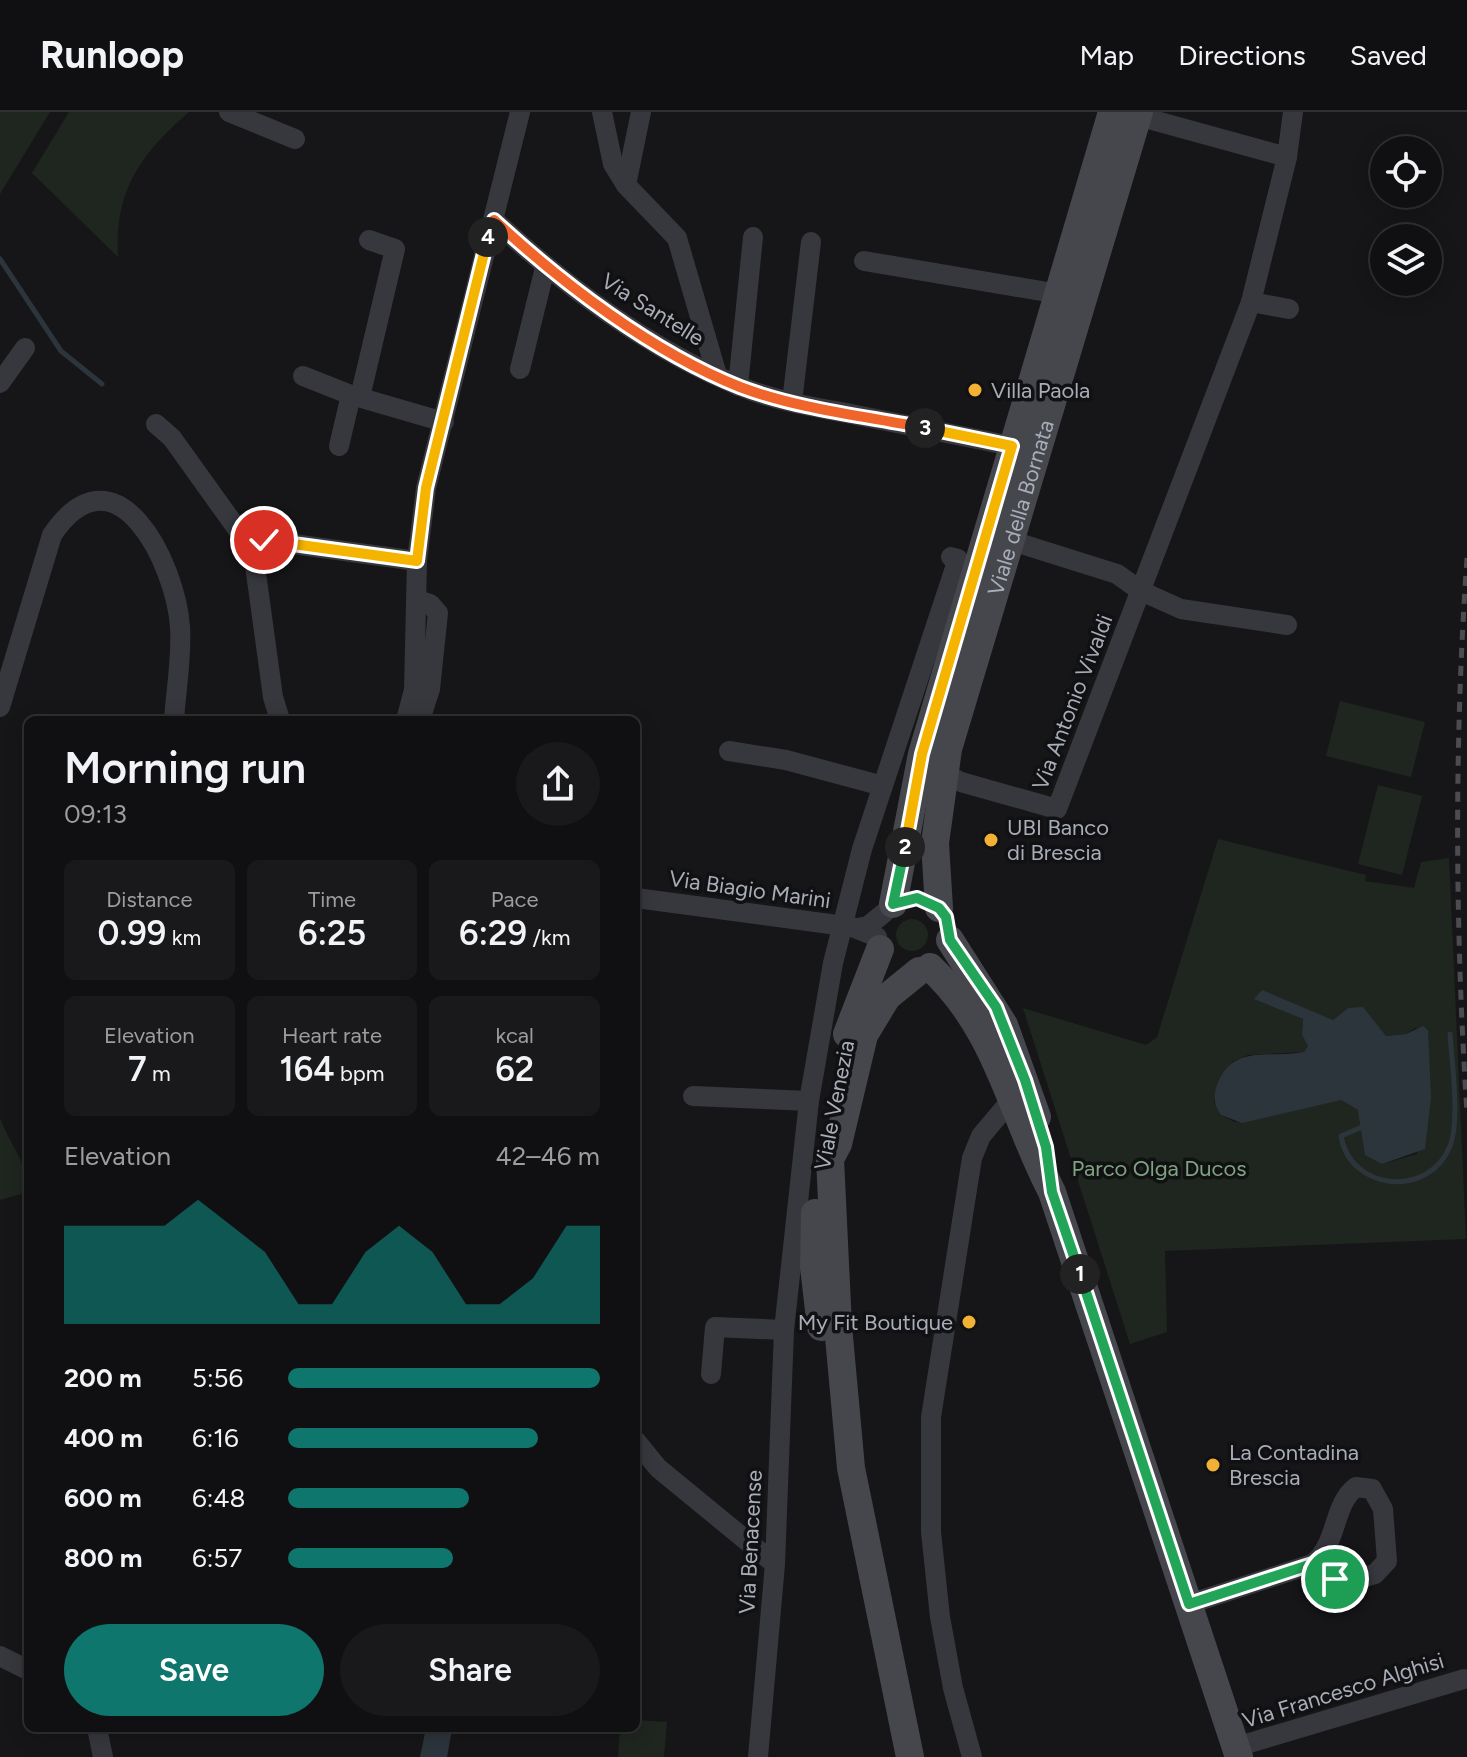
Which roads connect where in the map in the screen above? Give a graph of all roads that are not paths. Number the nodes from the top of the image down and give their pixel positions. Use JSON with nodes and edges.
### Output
{"nodes":[{"id":1,"x":229,"y":112,"type":"edge"},
{"id":2,"x":520,"y":112,"type":"edge"},
{"id":3,"x":602,"y":112,"type":"edge"},
{"id":4,"x":641,"y":112,"type":"edge"},
{"id":5,"x":1293,"y":112,"type":"edge"},
{"id":6,"x":1129,"y":113,"type":"edge"},
{"id":7,"x":295,"y":139,"type":"dead end"},
{"id":8,"x":1287,"y":157,"type":"junction"},
{"id":9,"x":626,"y":185,"type":"junction"},
{"id":10,"x":494,"y":220,"type":"junction"},
{"id":11,"x":753,"y":237,"type":"dead end"},
{"id":12,"x":369,"y":240,"type":"dead end"},
{"id":13,"x":811,"y":242,"type":"dead end"},
{"id":14,"x":864,"y":261,"type":"dead end"},
{"id":15,"x":545,"y":268,"type":"junction"},
{"id":16,"x":1059,"y":294,"type":"junction"},
{"id":17,"x":1251,"y":302,"type":"junction"},
{"id":18,"x":1289,"y":309,"type":"dead end"},
{"id":19,"x":25,"y":348,"type":"dead end"},
{"id":20,"x":520,"y":369,"type":"dead end"},
{"id":21,"x":717,"y":375,"type":"junction"},
{"id":22,"x":303,"y":376,"type":"dead end"},
{"id":23,"x":0,"y":383,"type":"edge"},
{"id":24,"x":738,"y":386,"type":"junction"},
{"id":25,"x":356,"y":396,"type":"junction"},
{"id":26,"x":792,"y":402,"type":"junction"},
{"id":27,"x":444,"y":422,"type":"junction"},
{"id":28,"x":156,"y":424,"type":"dead end"},
{"id":29,"x":339,"y":446,"type":"dead end"},
{"id":30,"x":1012,"y":446,"type":"junction"},
{"id":31,"x":264,"y":540,"type":"dead end"},
{"id":32,"x":1009,"y":540,"type":"junction"},
{"id":33,"x":951,"y":557,"type":"dead end"},
{"id":34,"x":417,"y":561,"type":"junction"},
{"id":35,"x":1141,"y":591,"type":"junction"},
{"id":36,"x":418,"y":600,"type":"junction"},
{"id":37,"x":1287,"y":625,"type":"dead end"},
{"id":38,"x":0,"y":707,"type":"edge"},
{"id":39,"x":174,"y":716,"type":"edge"},
{"id":40,"x":279,"y":716,"type":"edge"},
{"id":41,"x":407,"y":716,"type":"edge"},
{"id":42,"x":421,"y":716,"type":"edge"},
{"id":43,"x":729,"y":751,"type":"dead end"},
{"id":44,"x":944,"y":773,"type":"junction"},
{"id":45,"x":883,"y":786,"type":"junction"},
{"id":46,"x":640,"y":898,"type":"edge"},
{"id":47,"x":939,"y":908,"type":"junction"},
{"id":48,"x":872,"y":926,"type":"junction"},
{"id":49,"x":950,"y":940,"type":"junction"},
{"id":50,"x":924,"y":969,"type":"junction"},
{"id":51,"x":1019,"y":1091,"type":"junction"},
{"id":52,"x":693,"y":1096,"type":"dead end"},
{"id":53,"x":809,"y":1101,"type":"junction"},
{"id":54,"x":830,"y":1159,"type":"junction"},
{"id":55,"x":814,"y":1267,"type":"junction"},
{"id":56,"x":789,"y":1297,"type":"junction"},
{"id":57,"x":817,"y":1298,"type":"junction"},
{"id":58,"x":784,"y":1330,"type":"junction"},
{"id":59,"x":711,"y":1374,"type":"dead end"},
{"id":60,"x":640,"y":1449,"type":"edge"},
{"id":61,"x":851,"y":1468,"type":"junction"},
{"id":62,"x":775,"y":1564,"type":"junction"},
{"id":63,"x":1312,"y":1564,"type":"junction"},
{"id":64,"x":1189,"y":1604,"type":"junction"},
{"id":65,"x":0,"y":1656,"type":"edge"},
{"id":66,"x":24,"y":1668,"type":"edge"},
{"id":67,"x":1464,"y":1679,"type":"dead end"},
{"id":68,"x":98,"y":1732,"type":"edge"},
{"id":69,"x":1238,"y":1752,"type":"edge"},
{"id":70,"x":103,"y":1757,"type":"edge"},
{"id":71,"x":758,"y":1757,"type":"edge"},
{"id":72,"x":910,"y":1757,"type":"edge"},
{"id":73,"x":972,"y":1757,"type":"edge"}],
"edges":[{"from":1,"to":7,"type":"street"},
{"from":2,"to":10,"type":"street"},
{"from":3,"to":9,"type":"street"},
{"from":4,"to":9,"type":"street"},
{"from":5,"to":8,"type":"street","name":"Via Antonio Vivaldi"},
{"from":6,"to":8,"type":"street"},
{"from":6,"to":16,"type":"main road","name":"Viale della Bornata"},
{"from":6,"to":32,"type":"main road","name":"Viale della Bornata"},
{"from":8,"to":17,"type":"street","name":"Via Antonio Vivaldi"},
{"from":9,"to":21,"type":"street"},
{"from":10,"to":15,"type":"street","name":"Via Santelle"},
{"from":10,"to":27,"type":"street"},
{"from":11,"to":24,"type":"street"},
{"from":12,"to":25,"type":"street"},
{"from":13,"to":26,"type":"street"},
{"from":14,"to":16,"type":"street"},
{"from":15,"to":20,"type":"street"},
{"from":15,"to":21,"type":"street","name":"Via Santelle"},
{"from":16,"to":30,"type":"main road","name":"Viale della Bornata"},
{"from":17,"to":18,"type":"street"},
{"from":17,"to":35,"type":"street","name":"Via Antonio Vivaldi"},
{"from":19,"to":23,"type":"street"},
{"from":21,"to":24,"type":"street","name":"Via Santelle"},
{"from":22,"to":25,"type":"street"},
{"from":24,"to":26,"type":"street","name":"Via Santelle"},
{"from":25,"to":27,"type":"street"},
{"from":25,"to":29,"type":"street"},
{"from":26,"to":30,"type":"street","name":"Via Santelle"},
{"from":27,"to":34,"type":"street"},
{"from":28,"to":40,"type":"street"},
{"from":30,"to":48,"type":"main road","name":"Viale della Bornata"},
{"from":31,"to":34,"type":"street"},
{"from":32,"to":35,"type":"street"},
{"from":32,"to":44,"type":"main road","name":"Viale della Bornata"},
{"from":33,"to":45,"type":"street","name":"Viale della Bornata"},
{"from":34,"to":36,"type":"street"},
{"from":35,"to":37,"type":"street"},
{"from":35,"to":44,"type":"street","name":"Via Antonio Vivaldi"},
{"from":36,"to":41,"type":"street"},
{"from":36,"to":42,"type":"street"},
{"from":38,"to":39,"type":"street"},
{"from":43,"to":45,"type":"street"},
{"from":44,"to":47,"type":"main road","name":"Viale della Bornata"},
{"from":45,"to":48,"type":"street","name":"Viale della Bornata"},
{"from":46,"to":48,"type":"street","name":"Via Biagio Marini"},
{"from":47,"to":48,"type":"main road"},
{"from":47,"to":49,"type":"main road"},
{"from":48,"to":50,"type":"main road"},
{"from":48,"to":53,"type":"street","name":"Via Benacense"},
{"from":48,"to":55,"type":"main road","name":"Viale Venezia"},
{"from":49,"to":50,"type":"main road"},
{"from":49,"to":51,"type":"main road"},
{"from":50,"to":51,"type":"main road"},
{"from":50,"to":54,"type":"main road","name":"Viale Venezia"},
{"from":51,"to":64,"type":"main road"},
{"from":51,"to":73,"type":"street"},
{"from":52,"to":53,"type":"street","name":"Viale Venezia"},
{"from":53,"to":56,"type":"street","name":"Via Benacense"},
{"from":54,"to":55,"type":"street","name":"Viale Venezia"},
{"from":54,"to":61,"type":"main road","name":"Viale Venezia"},
{"from":55,"to":56,"type":"street"},
{"from":55,"to":57,"type":"main road","name":"Viale Venezia"},
{"from":56,"to":57,"type":"street"},
{"from":56,"to":58,"type":"street","name":"Via Benacense"},
{"from":57,"to":61,"type":"main road","name":"Viale Venezia"},
{"from":58,"to":59,"type":"street"},
{"from":58,"to":62,"type":"street","name":"Via Benacense"},
{"from":60,"to":62,"type":"street"},
{"from":61,"to":72,"type":"main road","name":"Viale Venezia"},
{"from":62,"to":71,"type":"street","name":"Via Benacense"},
{"from":63,"to":63,"type":"street"},
{"from":63,"to":64,"type":"street"},
{"from":64,"to":69,"type":"main road"},
{"from":65,"to":66,"type":"street"},
{"from":67,"to":69,"type":"street","name":"Via Francesco Alghisi"},
{"from":68,"to":70,"type":"street"}]}
